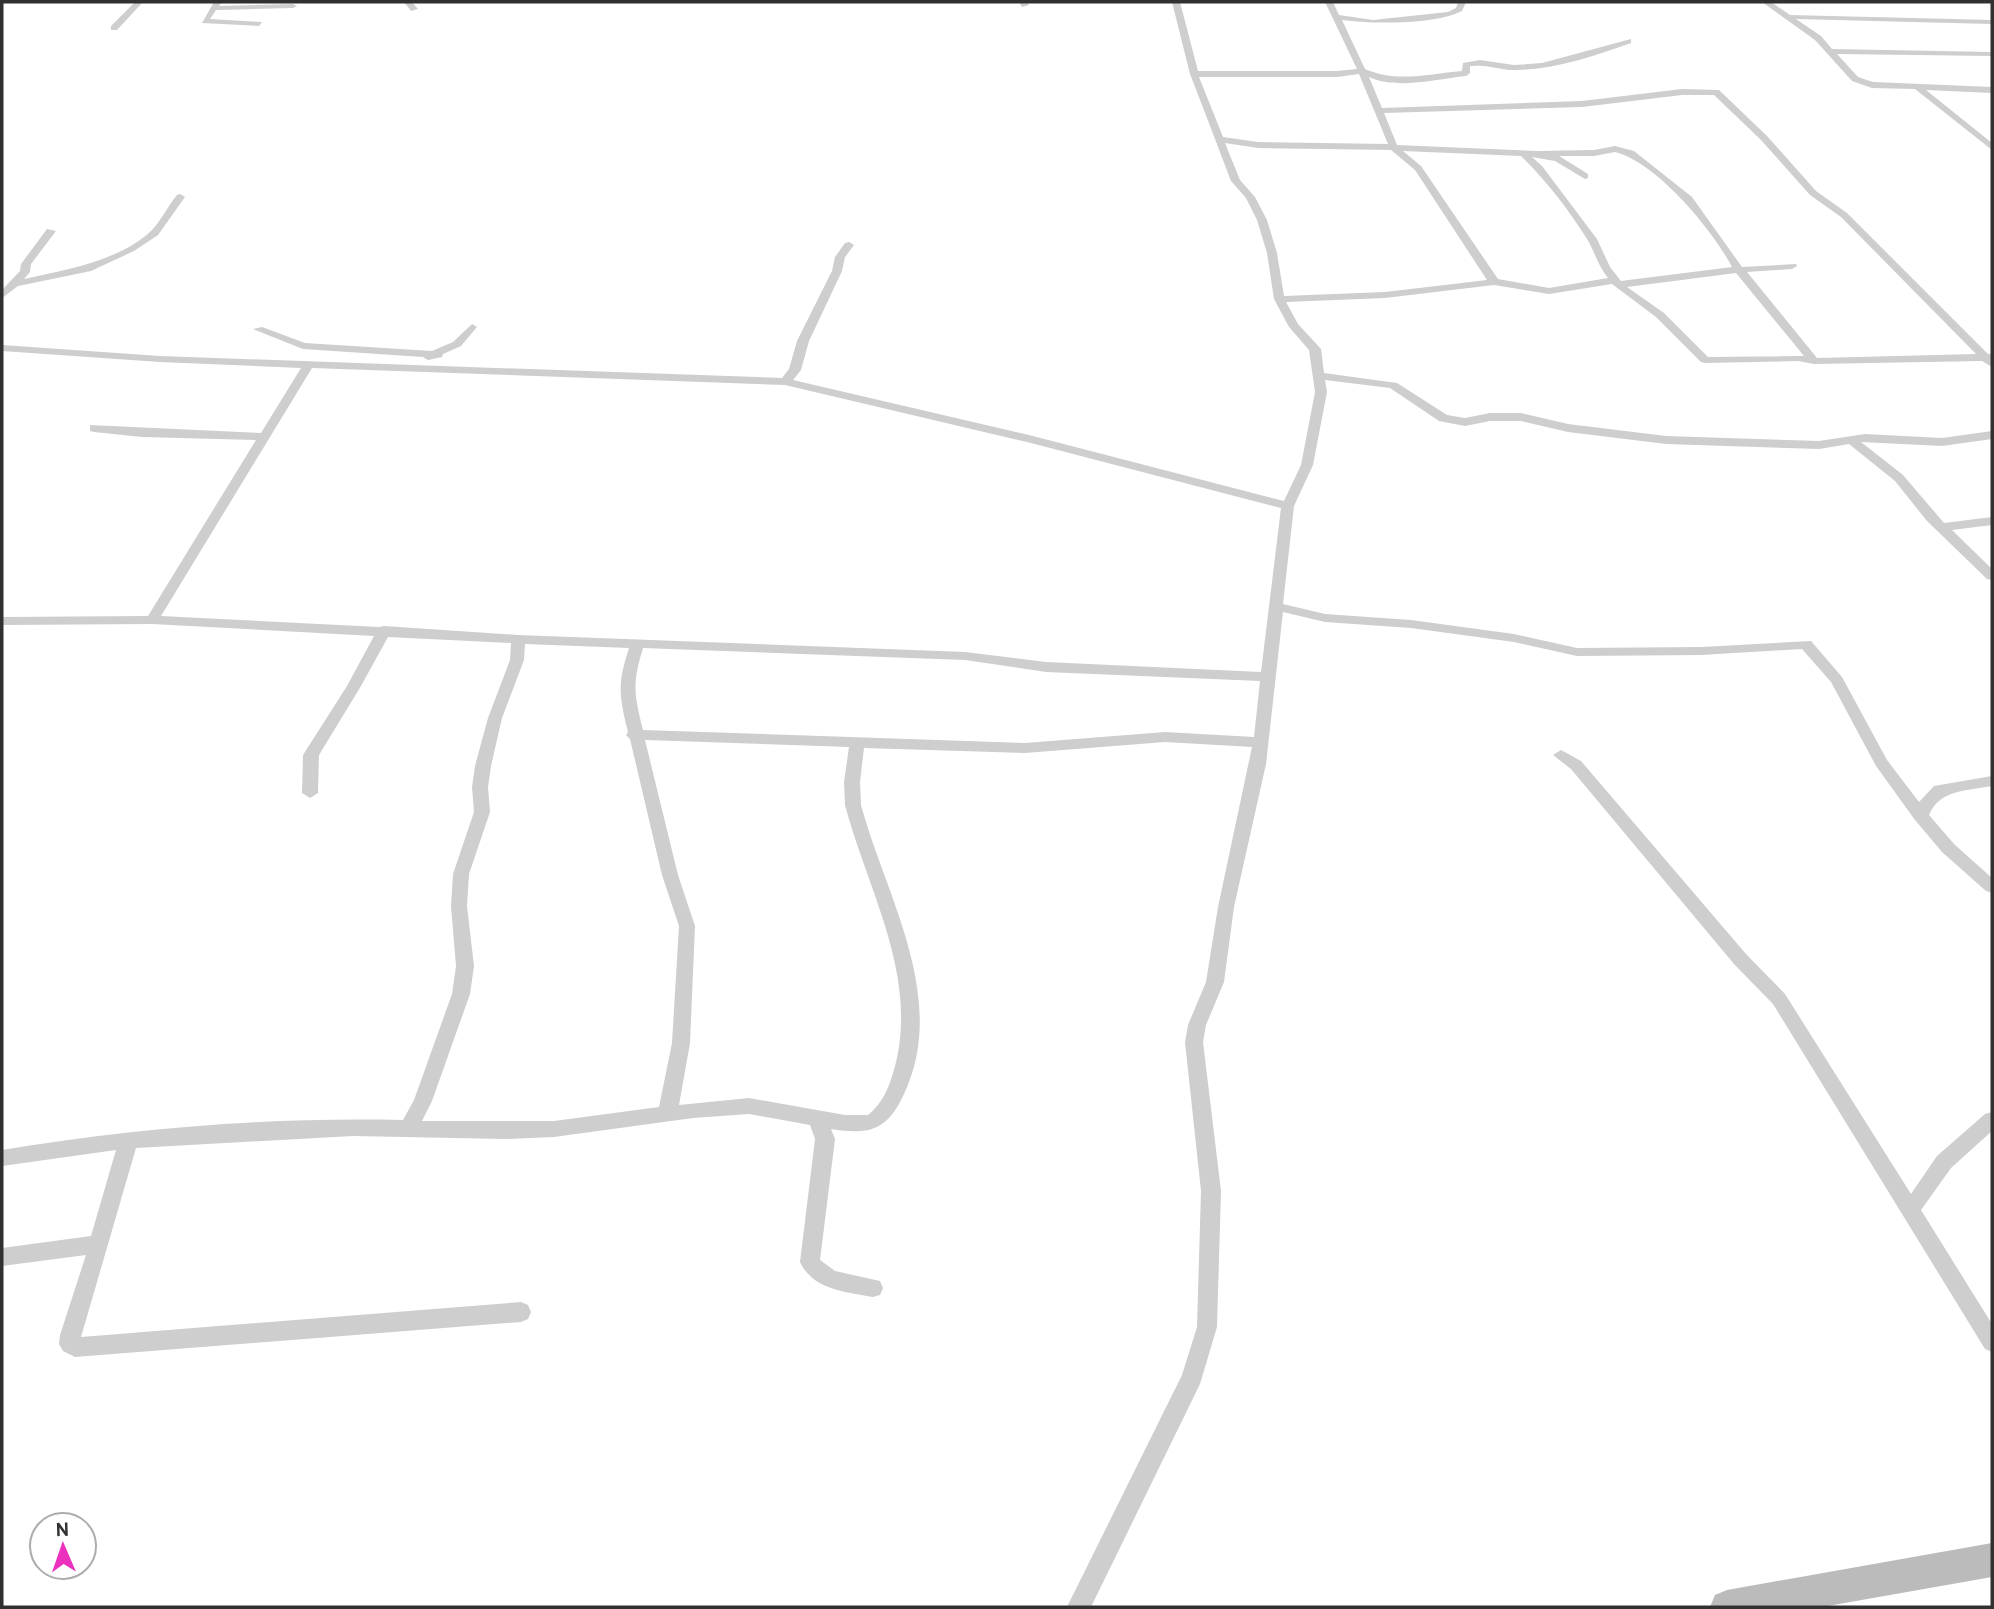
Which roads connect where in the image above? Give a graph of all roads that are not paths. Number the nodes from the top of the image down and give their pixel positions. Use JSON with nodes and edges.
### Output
{"nodes":[{"id":1,"x":139,"y":2,"type":"edge"},
{"id":2,"x":1176,"y":2,"type":"edge"},
{"id":3,"x":1329,"y":2,"type":"edge"},
{"id":4,"x":1462,"y":2,"type":"edge"},
{"id":5,"x":1766,"y":2,"type":"edge"},
{"id":6,"x":216,"y":5,"type":"edge"},
{"id":7,"x":293,"y":6,"type":"dead end"},
{"id":8,"x":1337,"y":17,"type":"junction"},
{"id":9,"x":1791,"y":17,"type":"junction"},
{"id":10,"x":1992,"y":22,"type":"edge"},
{"id":11,"x":259,"y":24,"type":"dead end"},
{"id":12,"x":114,"y":28,"type":"dead end"},
{"id":13,"x":1628,"y":41,"type":"dead end"},
{"id":14,"x":1828,"y":51,"type":"junction"},
{"id":15,"x":1992,"y":54,"type":"edge"},
{"id":16,"x":1362,"y":71,"type":"junction"},
{"id":17,"x":1194,"y":74,"type":"junction"},
{"id":18,"x":1917,"y":87,"type":"junction"},
{"id":19,"x":1992,"y":90,"type":"edge"},
{"id":20,"x":1379,"y":111,"type":"junction"},
{"id":21,"x":1222,"y":143,"type":"junction"},
{"id":22,"x":1992,"y":147,"type":"edge"},
{"id":23,"x":1394,"y":148,"type":"junction"},
{"id":24,"x":1528,"y":154,"type":"junction"},
{"id":25,"x":1585,"y":176,"type":"dead end"},
{"id":26,"x":180,"y":197,"type":"dead end"},
{"id":27,"x":51,"y":231,"type":"dead end"},
{"id":28,"x":849,"y":245,"type":"dead end"},
{"id":29,"x":1792,"y":266,"type":"dead end"},
{"id":30,"x":1739,"y":270,"type":"junction"},
{"id":31,"x":1494,"y":282,"type":"junction"},
{"id":32,"x":1617,"y":282,"type":"junction"},
{"id":33,"x":2,"y":284,"type":"edge"},
{"id":34,"x":14,"y":284,"type":"junction"},
{"id":35,"x":2,"y":295,"type":"edge"},
{"id":36,"x":1279,"y":299,"type":"junction"},
{"id":37,"x":472,"y":327,"type":"dead end"},
{"id":38,"x":258,"y":329,"type":"dead end"},
{"id":39,"x":2,"y":348,"type":"edge"},
{"id":40,"x":438,"y":355,"type":"junction"},
{"id":41,"x":1990,"y":359,"type":"edge"},
{"id":42,"x":1814,"y":361,"type":"junction"},
{"id":43,"x":309,"y":364,"type":"junction"},
{"id":44,"x":385,"y":366,"type":"junction"},
{"id":45,"x":1319,"y":376,"type":"junction"},
{"id":46,"x":785,"y":382,"type":"junction"},
{"id":47,"x":94,"y":428,"type":"dead end"},
{"id":48,"x":1992,"y":435,"type":"edge"},
{"id":49,"x":264,"y":438,"type":"junction"},
{"id":50,"x":1851,"y":440,"type":"junction"},
{"id":51,"x":1288,"y":506,"type":"junction"},
{"id":52,"x":1992,"y":521,"type":"edge"},
{"id":53,"x":1942,"y":527,"type":"junction"},
{"id":54,"x":1992,"y":576,"type":"edge"},
{"id":55,"x":1275,"y":606,"type":"junction"},
{"id":56,"x":152,"y":620,"type":"junction"},
{"id":57,"x":2,"y":621,"type":"edge"},
{"id":58,"x":384,"y":630,"type":"junction"},
{"id":59,"x":518,"y":639,"type":"junction"},
{"id":60,"x":637,"y":644,"type":"junction"},
{"id":61,"x":1266,"y":677,"type":"junction"},
{"id":62,"x":634,"y":735,"type":"junction"},
{"id":63,"x":857,"y":741,"type":"junction"},
{"id":64,"x":1260,"y":742,"type":"junction"},
{"id":65,"x":1561,"y":755,"type":"dead end"},
{"id":66,"x":1992,"y":781,"type":"edge"},
{"id":67,"x":310,"y":793,"type":"dead end"},
{"id":68,"x":1921,"y":817,"type":"junction"},
{"id":69,"x":1992,"y":887,"type":"edge"},
{"id":70,"x":668,"y":1112,"type":"junction"},
{"id":71,"x":817,"y":1117,"type":"junction"},
{"id":72,"x":1992,"y":1120,"type":"edge"},
{"id":73,"x":848,"y":1124,"type":"junction"},
{"id":74,"x":408,"y":1129,"type":"junction"},
{"id":75,"x":129,"y":1139,"type":"junction"},
{"id":76,"x":825,"y":1139,"type":"junction"},
{"id":77,"x":2,"y":1158,"type":"edge"},
{"id":78,"x":1911,"y":1209,"type":"junction"},
{"id":79,"x":99,"y":1244,"type":"junction"},
{"id":80,"x":2,"y":1256,"type":"edge"},
{"id":81,"x":873,"y":1288,"type":"dead end"},
{"id":82,"x":521,"y":1312,"type":"dead end"},
{"id":83,"x":1992,"y":1342,"type":"edge"},
{"id":84,"x":1992,"y":1560,"type":"edge"},
{"id":85,"x":1079,"y":1607,"type":"edge"},
{"id":86,"x":1727,"y":1607,"type":"edge"}],
"edges":[{"from":1,"to":12,"type":"street"},
{"from":2,"to":17,"type":"street"},
{"from":3,"to":8,"type":"street"},
{"from":4,"to":8,"type":"street"},
{"from":5,"to":9,"type":"street"},
{"from":6,"to":7,"type":"street"},
{"from":6,"to":11,"type":"street"},
{"from":8,"to":16,"type":"street"},
{"from":9,"to":10,"type":"street"},
{"from":9,"to":14,"type":"street"},
{"from":13,"to":16,"type":"street"},
{"from":14,"to":15,"type":"street"},
{"from":14,"to":18,"type":"street"},
{"from":16,"to":17,"type":"street"},
{"from":16,"to":20,"type":"street"},
{"from":17,"to":21,"type":"street"},
{"from":18,"to":19,"type":"street"},
{"from":18,"to":22,"type":"street"},
{"from":20,"to":23,"type":"street"},
{"from":20,"to":41,"type":"street"},
{"from":21,"to":23,"type":"street"},
{"from":21,"to":36,"type":"street"},
{"from":23,"to":24,"type":"street"},
{"from":23,"to":31,"type":"street"},
{"from":24,"to":25,"type":"street"},
{"from":24,"to":30,"type":"street"},
{"from":24,"to":32,"type":"street"},
{"from":26,"to":34,"type":"street"},
{"from":27,"to":34,"type":"street"},
{"from":28,"to":46,"type":"street"},
{"from":29,"to":30,"type":"street"},
{"from":30,"to":32,"type":"street"},
{"from":30,"to":42,"type":"street"},
{"from":31,"to":32,"type":"street"},
{"from":31,"to":36,"type":"street"},
{"from":32,"to":42,"type":"street"},
{"from":33,"to":34,"type":"street"},
{"from":34,"to":35,"type":"street"},
{"from":36,"to":45,"type":"street"},
{"from":37,"to":40,"type":"street"},
{"from":38,"to":40,"type":"street"},
{"from":39,"to":43,"type":"street"},
{"from":40,"to":44,"type":"street"},
{"from":41,"to":42,"type":"street"},
{"from":43,"to":44,"type":"street"},
{"from":43,"to":49,"type":"street"},
{"from":44,"to":46,"type":"street"},
{"from":45,"to":50,"type":"street"},
{"from":45,"to":51,"type":"street"},
{"from":46,"to":51,"type":"street"},
{"from":47,"to":49,"type":"street"},
{"from":48,"to":50,"type":"street"},
{"from":49,"to":56,"type":"street"},
{"from":50,"to":53,"type":"street"},
{"from":51,"to":55,"type":"street"},
{"from":52,"to":53,"type":"street"},
{"from":53,"to":54,"type":"street"},
{"from":55,"to":61,"type":"street"},
{"from":55,"to":68,"type":"street"},
{"from":56,"to":57,"type":"street"},
{"from":56,"to":58,"type":"street"},
{"from":58,"to":59,"type":"street"},
{"from":58,"to":67,"type":"street"},
{"from":59,"to":60,"type":"street"},
{"from":59,"to":74,"type":"street"},
{"from":60,"to":61,"type":"street"},
{"from":60,"to":62,"type":"street"},
{"from":61,"to":64,"type":"street"},
{"from":62,"to":63,"type":"street"},
{"from":62,"to":70,"type":"street"},
{"from":63,"to":64,"type":"street"},
{"from":63,"to":73,"type":"street"},
{"from":64,"to":85,"type":"street"},
{"from":65,"to":78,"type":"street"},
{"from":66,"to":68,"type":"street"},
{"from":68,"to":69,"type":"street"},
{"from":70,"to":71,"type":"street"},
{"from":70,"to":74,"type":"street"},
{"from":71,"to":73,"type":"street"},
{"from":71,"to":76,"type":"street"},
{"from":72,"to":78,"type":"street"},
{"from":73,"to":76,"type":"street"},
{"from":74,"to":75,"type":"street"},
{"from":75,"to":77,"type":"street"},
{"from":75,"to":79,"type":"street"},
{"from":76,"to":81,"type":"street"},
{"from":78,"to":83,"type":"street"},
{"from":79,"to":80,"type":"street"},
{"from":79,"to":82,"type":"street"},
{"from":84,"to":86,"type":"street"}]}
